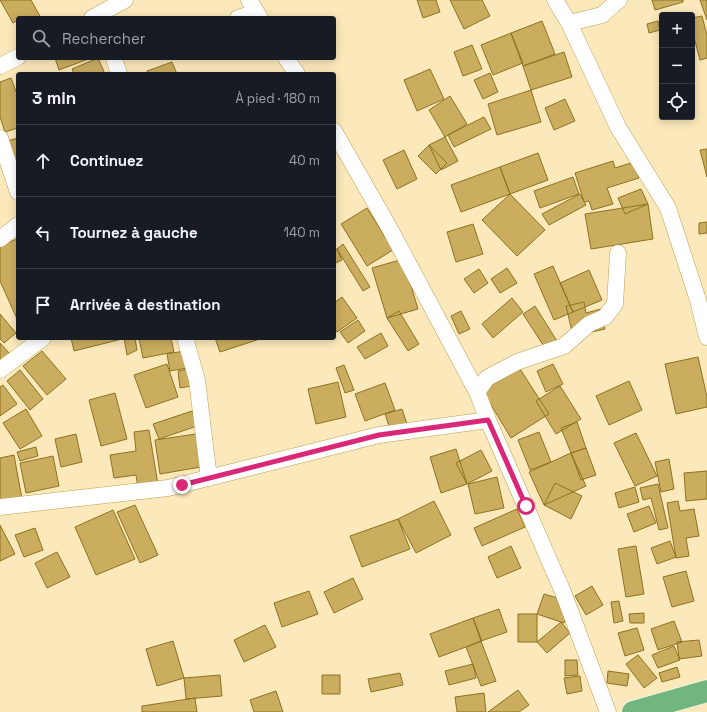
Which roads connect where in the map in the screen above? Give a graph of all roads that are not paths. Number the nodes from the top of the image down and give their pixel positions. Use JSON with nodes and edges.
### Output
{"nodes":[{"id":1,"x":125,"y":0,"type":"edge"},
{"id":2,"x":555,"y":0,"type":"edge"},
{"id":3,"x":618,"y":0,"type":"edge"},
{"id":4,"x":255,"y":10,"type":"edge"},
{"id":5,"x":99,"y":16,"type":"edge"},
{"id":6,"x":242,"y":16,"type":"edge"},
{"id":7,"x":569,"y":23,"type":"junction"},
{"id":8,"x":16,"y":58,"type":"edge"},
{"id":9,"x":115,"y":60,"type":"edge"},
{"id":10,"x":287,"y":60,"type":"edge"},
{"id":11,"x":0,"y":66,"type":"edge"},
{"id":12,"x":119,"y":72,"type":"edge"},
{"id":13,"x":296,"y":72,"type":"edge"},
{"id":14,"x":336,"y":134,"type":"edge"},
{"id":15,"x":0,"y":138,"type":"edge"},
{"id":16,"x":16,"y":186,"type":"edge"},
{"id":17,"x":16,"y":226,"type":"edge"},
{"id":18,"x":0,"y":239,"type":"edge"},
{"id":19,"x":618,"y":253,"type":"dead end"},
{"id":20,"x":707,"y":337,"type":"edge"},
{"id":21,"x":40,"y":340,"type":"edge"},
{"id":22,"x":186,"y":340,"type":"edge"},
{"id":23,"x":0,"y":370,"type":"edge"},
{"id":24,"x":477,"y":392,"type":"junction"},
{"id":25,"x":488,"y":420,"type":"junction"},
{"id":26,"x":209,"y":478,"type":"junction"},
{"id":27,"x":0,"y":507,"type":"edge"},
{"id":28,"x":707,"y":691,"type":"edge"},
{"id":29,"x":641,"y":711,"type":"edge"},
{"id":30,"x":608,"y":712,"type":"edge"}],
"edges":[{"from":1,"to":5,"type":"street"},
{"from":2,"to":7,"type":"street"},
{"from":3,"to":7,"type":"street"},
{"from":4,"to":6,"type":"street"},
{"from":7,"to":20,"type":"street"},
{"from":8,"to":11,"type":"street"},
{"from":9,"to":12,"type":"street"},
{"from":10,"to":13,"type":"street"},
{"from":14,"to":24,"type":"street"},
{"from":15,"to":16,"type":"street"},
{"from":17,"to":18,"type":"street"},
{"from":19,"to":24,"type":"street"},
{"from":21,"to":23,"type":"street"},
{"from":22,"to":26,"type":"street"},
{"from":24,"to":25,"type":"street"},
{"from":25,"to":26,"type":"street"},
{"from":25,"to":30,"type":"street"},
{"from":26,"to":27,"type":"street"},
{"from":28,"to":29,"type":"highway"}]}
